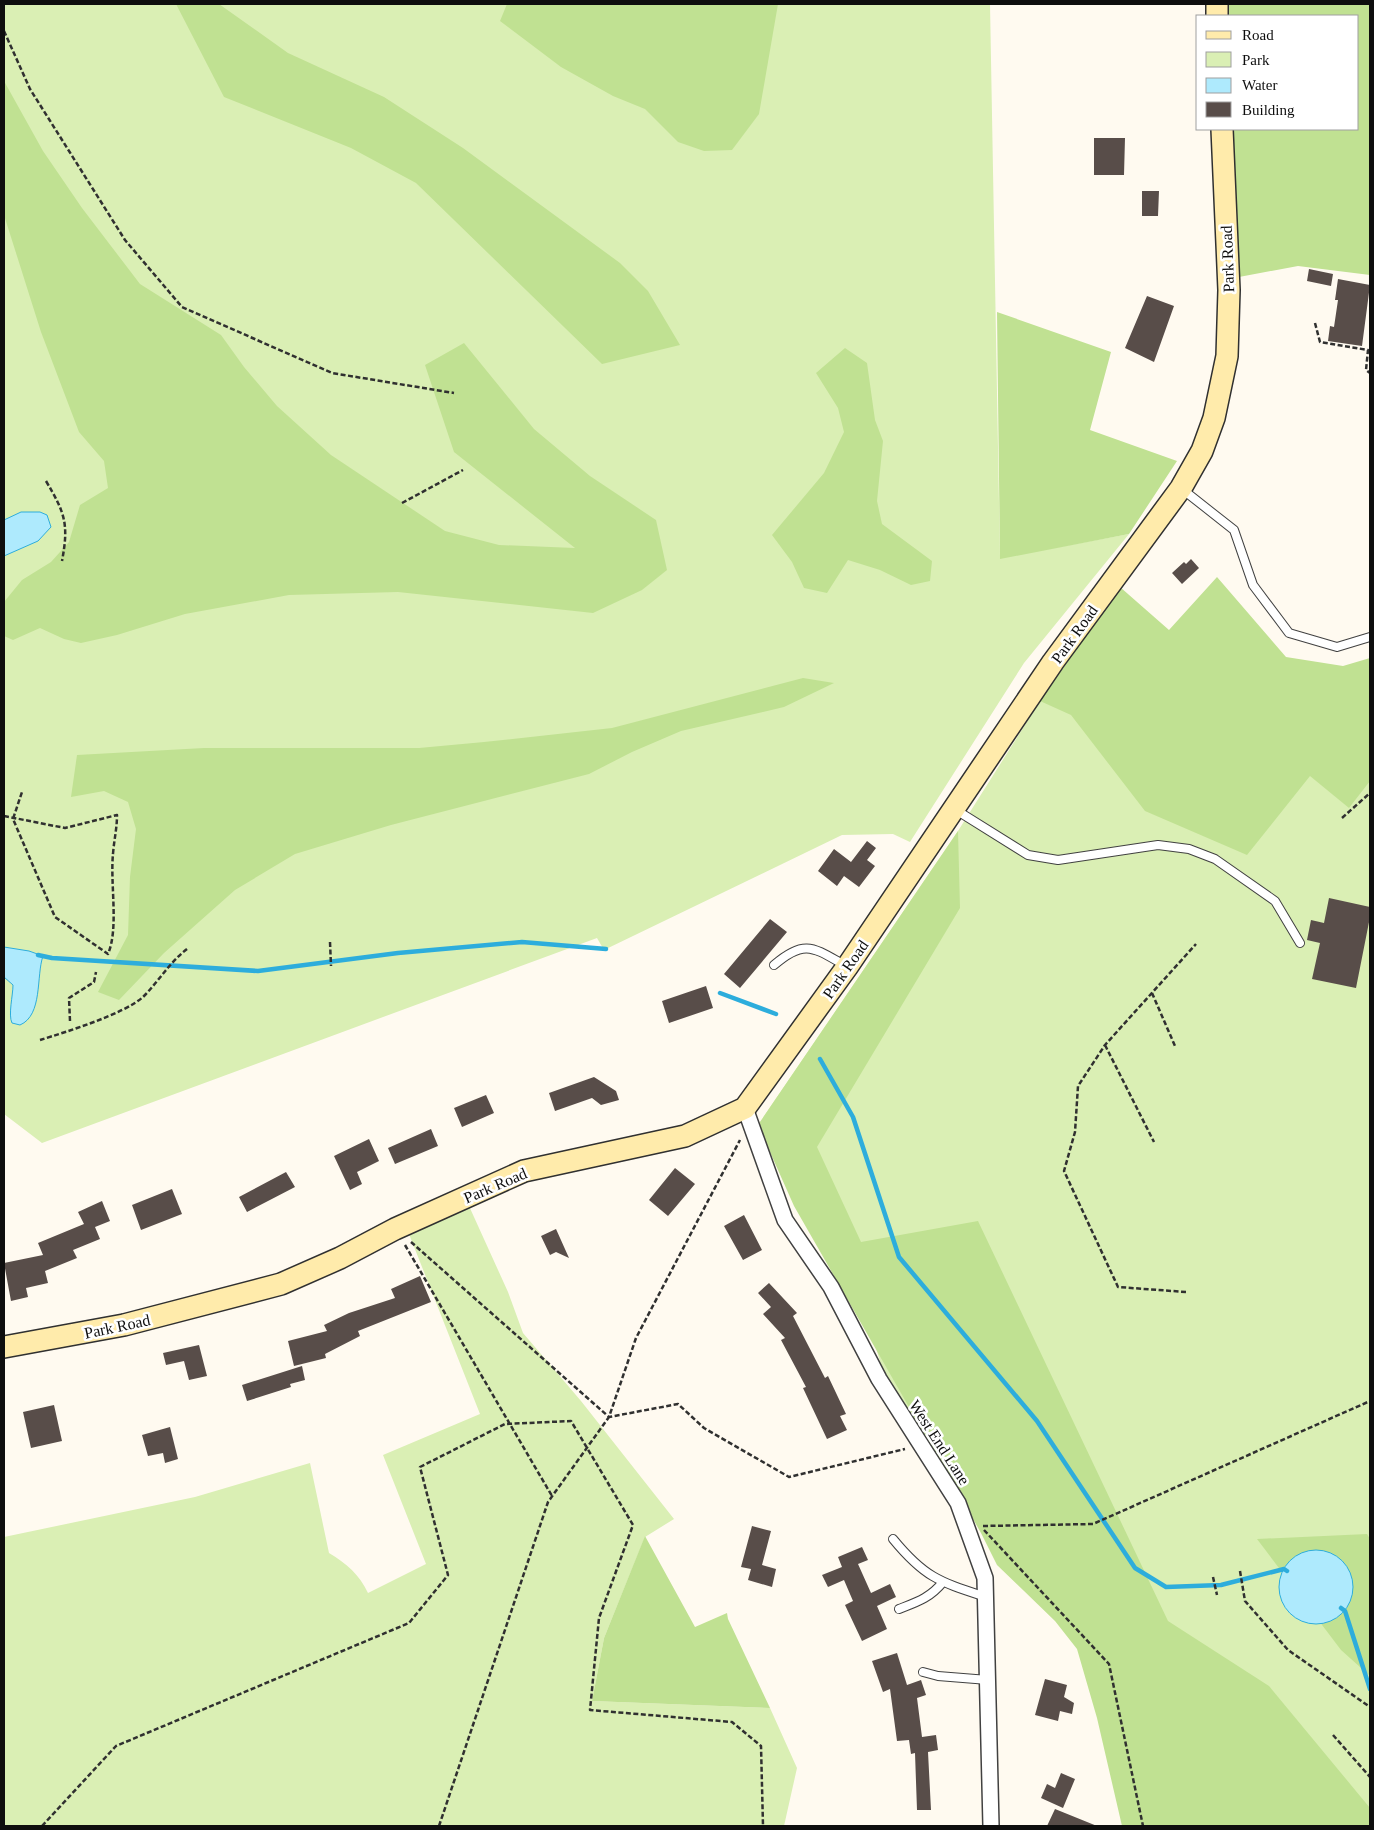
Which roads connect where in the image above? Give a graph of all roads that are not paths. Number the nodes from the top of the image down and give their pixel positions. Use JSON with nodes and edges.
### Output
{"nodes":[{"id":1,"x":1222,"y":130,"type":"edge"},
{"id":2,"x":1180,"y":488,"type":"junction"},
{"id":3,"x":1370,"y":637,"type":"edge"},
{"id":4,"x":954,"y":809,"type":"junction"},
{"id":5,"x":1300,"y":943,"type":"dead end"},
{"id":6,"x":774,"y":964,"type":"dead end"},
{"id":7,"x":847,"y":968,"type":"junction"},
{"id":8,"x":748,"y":1114,"type":"junction"},
{"id":9,"x":4,"y":1347,"type":"edge"},
{"id":10,"x":893,"y":1539,"type":"dead end"},
{"id":11,"x":943,"y":1582,"type":"junction"},
{"id":12,"x":986,"y":1597,"type":"junction"},
{"id":13,"x":899,"y":1609,"type":"dead end"},
{"id":14,"x":923,"y":1672,"type":"dead end"},
{"id":15,"x":988,"y":1680,"type":"junction"},
{"id":16,"x":991,"y":1826,"type":"edge"}],
"edges":[{"from":1,"to":2,"type":"main road","name":"Park Road"},
{"from":2,"to":3,"type":"lane"},
{"from":2,"to":4,"type":"main road","name":"Park Road"},
{"from":4,"to":5,"type":"lane"},
{"from":4,"to":7,"type":"main road","name":"Park Road"},
{"from":6,"to":7,"type":"lane"},
{"from":7,"to":8,"type":"main road","name":"Park Road"},
{"from":8,"to":9,"type":"main road","name":"Park Road"},
{"from":8,"to":12,"type":"street","name":"West End Lane"},
{"from":10,"to":11,"type":"lane"},
{"from":11,"to":12,"type":"lane"},
{"from":11,"to":13,"type":"lane"},
{"from":12,"to":15,"type":"street","name":"West End Lane"},
{"from":14,"to":15,"type":"lane"},
{"from":15,"to":16,"type":"street","name":"West End Lane"}]}
